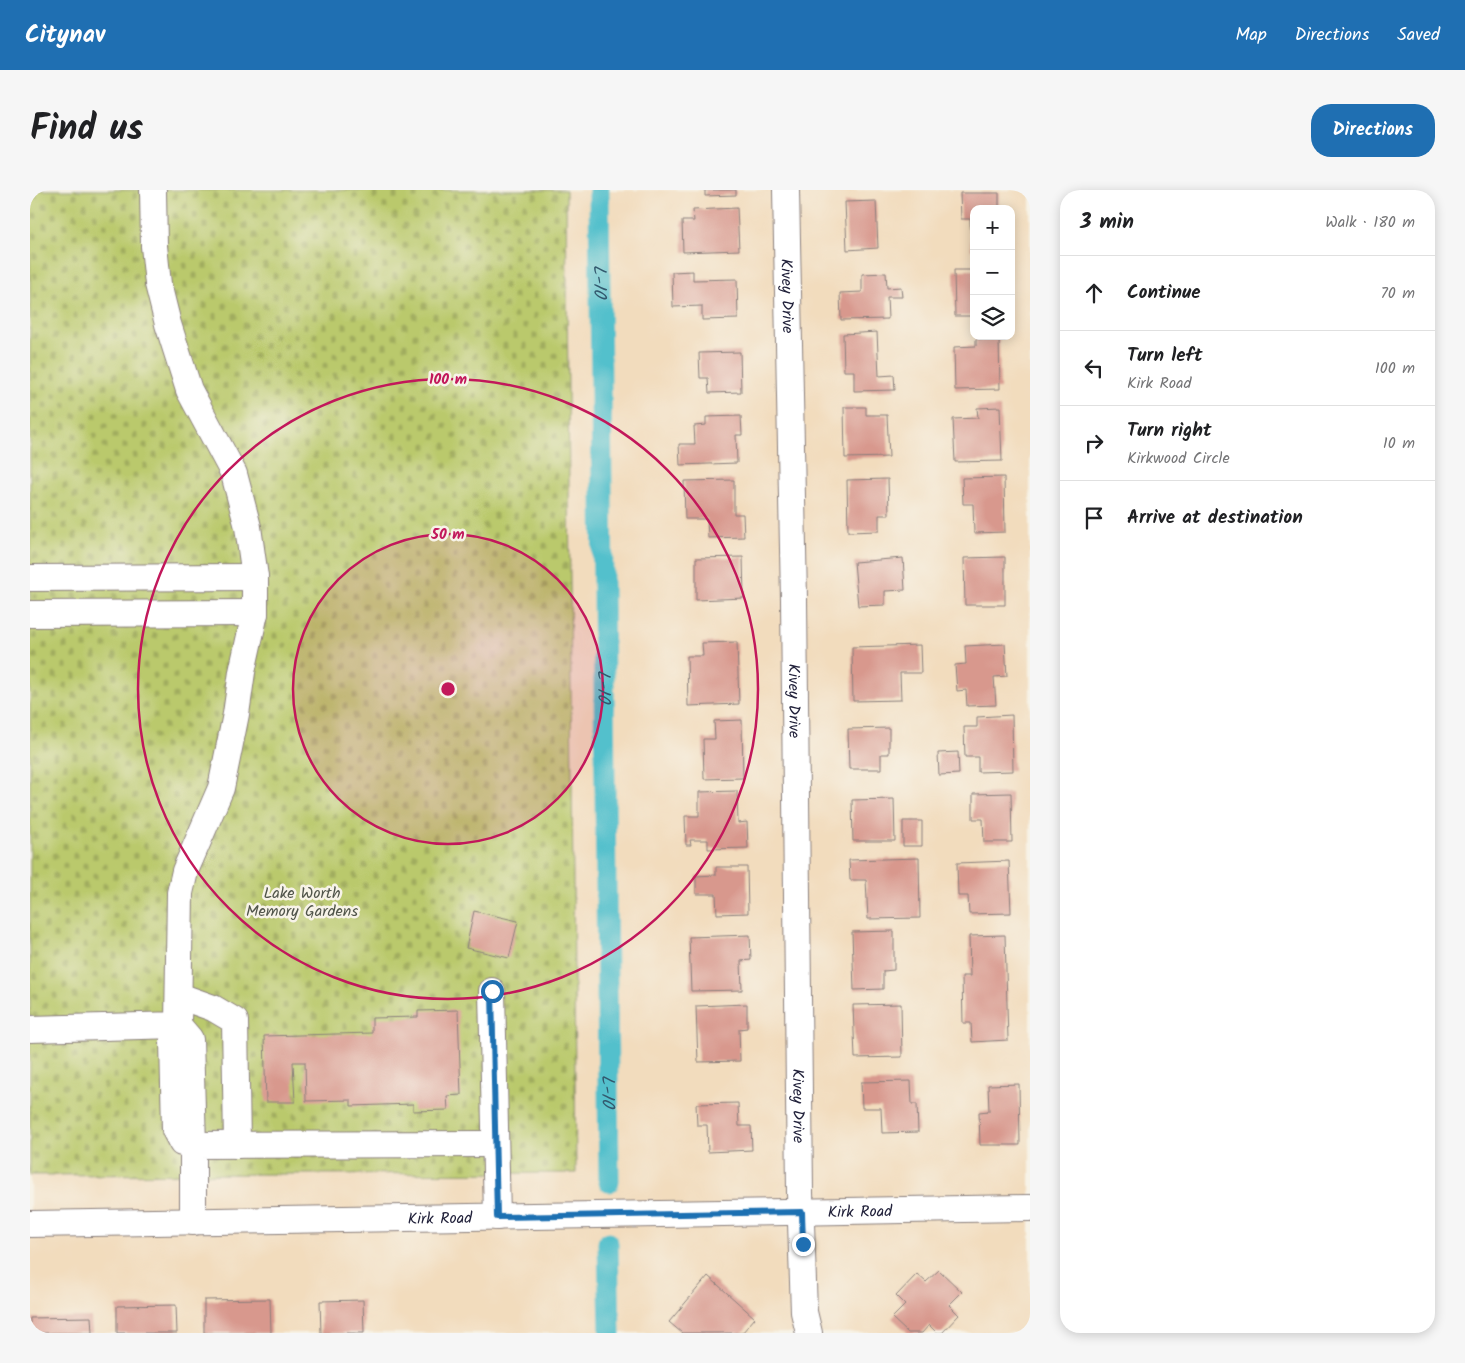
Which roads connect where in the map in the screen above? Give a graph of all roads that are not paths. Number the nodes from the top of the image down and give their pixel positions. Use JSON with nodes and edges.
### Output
{"nodes":[{"id":1,"x":153,"y":190,"type":"edge"},
{"id":2,"x":786,"y":190,"type":"edge"},
{"id":3,"x":255,"y":577,"type":"junction"},
{"id":4,"x":30,"y":578,"type":"edge"},
{"id":5,"x":255,"y":613,"type":"junction"},
{"id":6,"x":30,"y":614,"type":"edge"},
{"id":7,"x":492,"y":991,"type":"dead end"},
{"id":8,"x":179,"y":996,"type":"junction"},
{"id":9,"x":178,"y":1025,"type":"junction"},
{"id":10,"x":30,"y":1029,"type":"edge"},
{"id":11,"x":495,"y":1144,"type":"junction"},
{"id":12,"x":193,"y":1145,"type":"junction"},
{"id":13,"x":237,"y":1145,"type":"junction"},
{"id":14,"x":1030,"y":1208,"type":"edge"},
{"id":15,"x":802,"y":1212,"type":"junction"},
{"id":16,"x":497,"y":1217,"type":"junction"},
{"id":17,"x":192,"y":1222,"type":"junction"},
{"id":18,"x":30,"y":1224,"type":"edge"},
{"id":19,"x":809,"y":1333,"type":"edge"}],
"edges":[{"from":1,"to":3,"type":"street"},
{"from":2,"to":15,"type":"street","name":"Kivey Drive"},
{"from":3,"to":4,"type":"street"},
{"from":3,"to":5,"type":"street"},
{"from":5,"to":6,"type":"street"},
{"from":5,"to":8,"type":"street"},
{"from":7,"to":11,"type":"street"},
{"from":8,"to":9,"type":"street"},
{"from":8,"to":13,"type":"street"},
{"from":9,"to":10,"type":"street"},
{"from":9,"to":12,"type":"street"},
{"from":11,"to":13,"type":"street"},
{"from":11,"to":16,"type":"street"},
{"from":12,"to":13,"type":"street"},
{"from":12,"to":17,"type":"street"},
{"from":14,"to":15,"type":"street","name":"Kirk Road"},
{"from":15,"to":16,"type":"street","name":"Kirk Road"},
{"from":15,"to":19,"type":"street","name":"Kivey Drive"},
{"from":16,"to":17,"type":"street","name":"Kirk Road"},
{"from":17,"to":18,"type":"street","name":"Kirk Road"}]}
